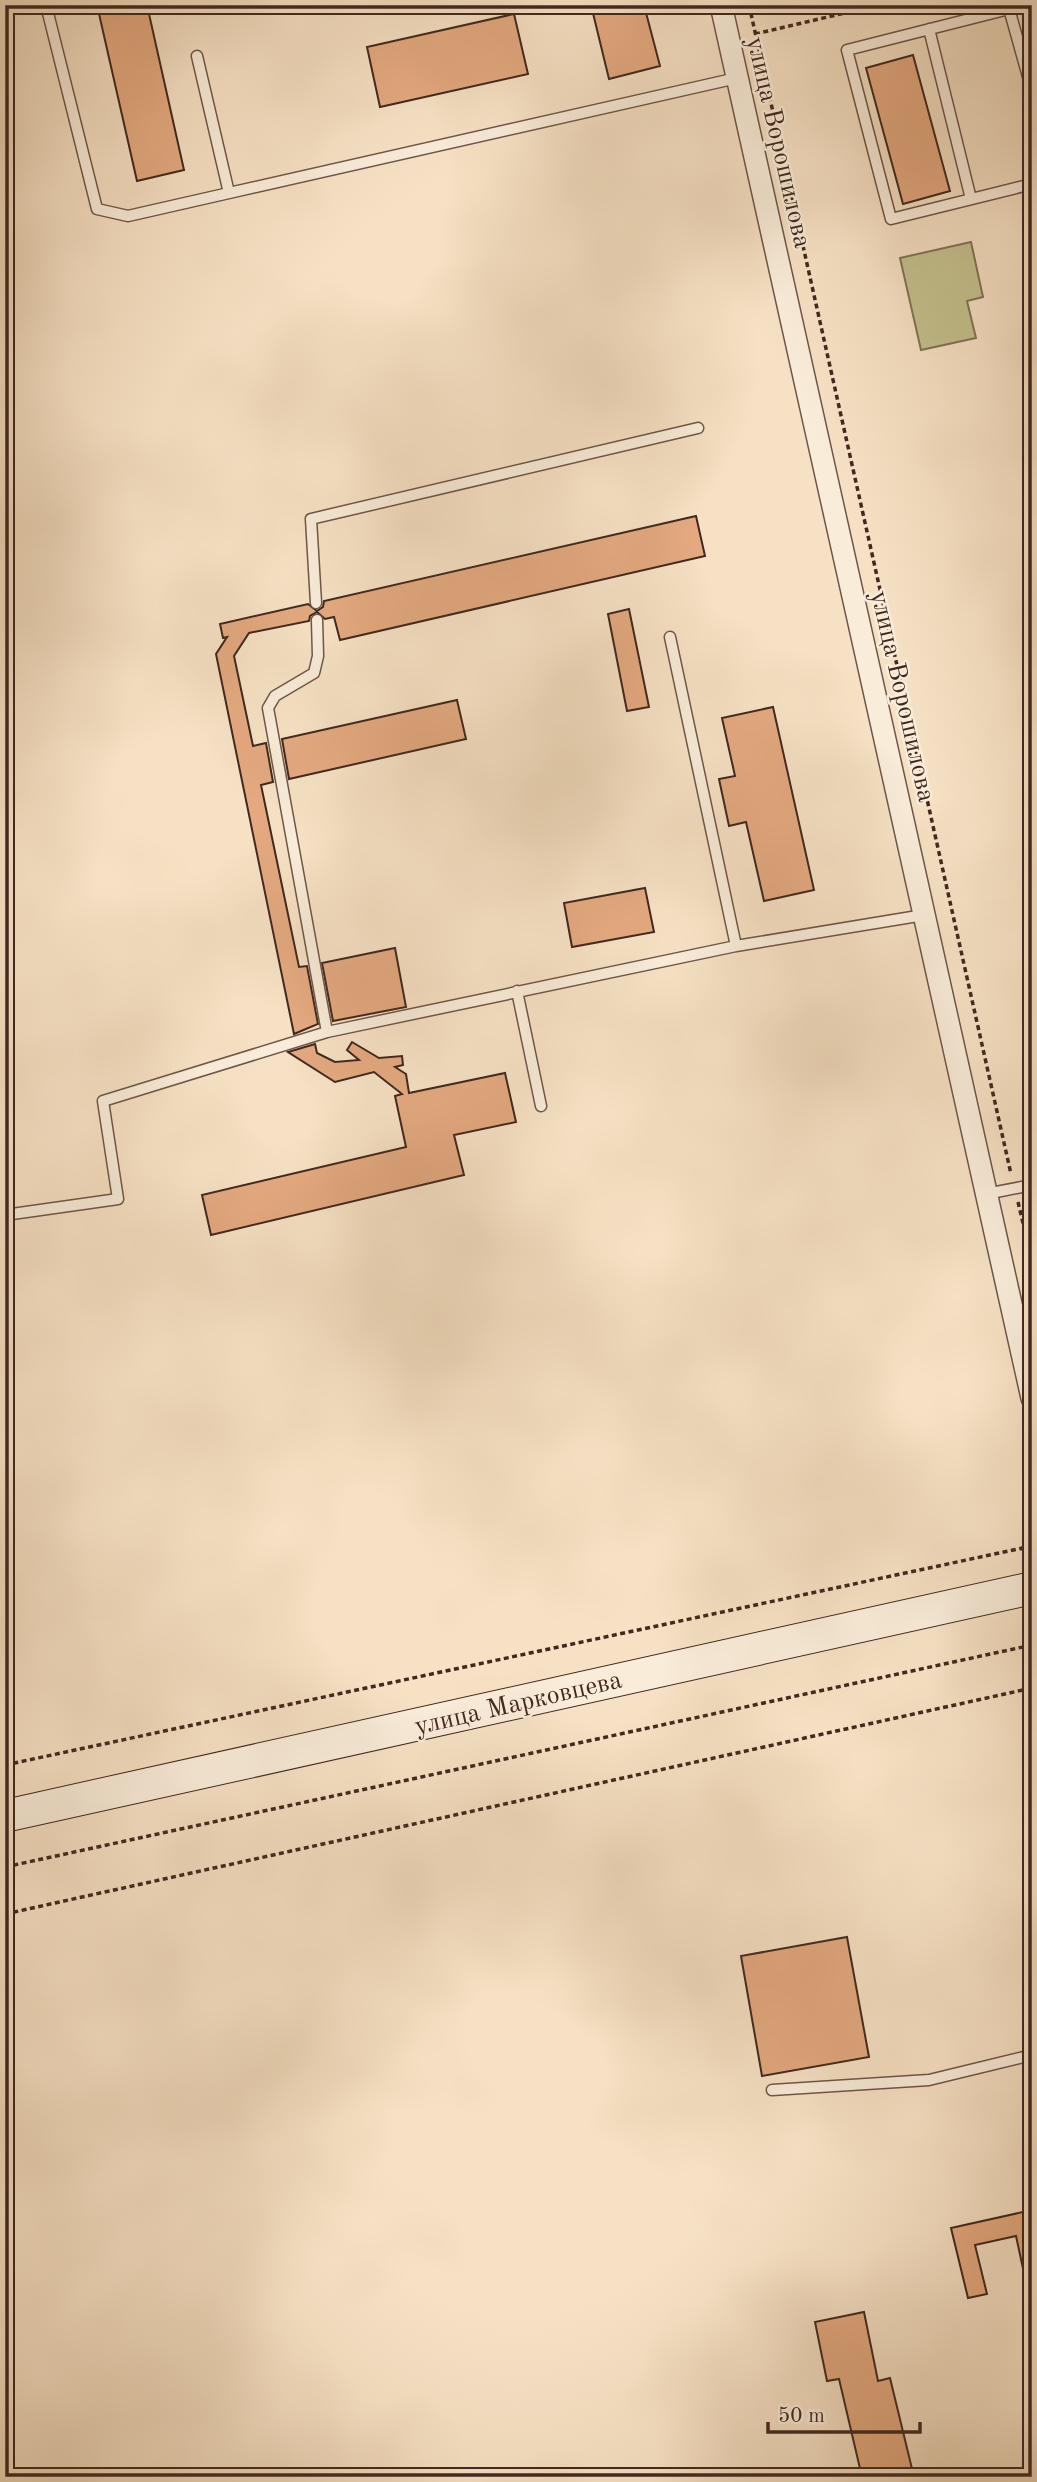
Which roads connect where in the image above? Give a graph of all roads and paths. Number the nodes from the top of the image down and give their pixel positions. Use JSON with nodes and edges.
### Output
{"nodes":[{"id":1,"x":46,"y":5,"type":"edge"},
{"id":2,"x":721,"y":5,"type":"edge"},
{"id":3,"x":748,"y":5,"type":"edge"},
{"id":4,"x":879,"y":5,"type":"edge"},
{"id":5,"x":1009,"y":7,"type":"edge"},
{"id":6,"x":929,"y":29,"type":"junction"},
{"id":7,"x":755,"y":34,"type":"junction"},
{"id":8,"x":197,"y":55,"type":"dead end"},
{"id":9,"x":737,"y":78,"type":"junction"},
{"id":10,"x":1032,"y":92,"type":"edge"},
{"id":11,"x":1032,"y":184,"type":"edge"},
{"id":12,"x":229,"y":193,"type":"junction"},
{"id":13,"x":971,"y":199,"type":"junction"},
{"id":14,"x":698,"y":428,"type":"dead end"},
{"id":15,"x":316,"y":603,"type":"dead end"},
{"id":16,"x":317,"y":620,"type":"dead end"},
{"id":17,"x":670,"y":637,"type":"dead end"},
{"id":18,"x":924,"y":915,"type":"junction"},
{"id":19,"x":736,"y":946,"type":"junction"},
{"id":20,"x":517,"y":991,"type":"junction"},
{"id":21,"x":327,"y":1032,"type":"junction"},
{"id":22,"x":541,"y":1106,"type":"dead end"},
{"id":23,"x":1032,"y":1185,"type":"edge"},
{"id":24,"x":1015,"y":1188,"type":"junction"},
{"id":25,"x":986,"y":1194,"type":"junction"},
{"id":26,"x":5,"y":1215,"type":"edge"},
{"id":27,"x":1032,"y":1261,"type":"edge"},
{"id":28,"x":1032,"y":1398,"type":"edge"},
{"id":29,"x":1032,"y":1546,"type":"edge"},
{"id":30,"x":1032,"y":1588,"type":"edge"},
{"id":31,"x":1032,"y":1645,"type":"edge"},
{"id":32,"x":1032,"y":1688,"type":"edge"},
{"id":33,"x":5,"y":1765,"type":"edge"},
{"id":34,"x":5,"y":1816,"type":"edge"},
{"id":35,"x":5,"y":1867,"type":"edge"},
{"id":36,"x":5,"y":1914,"type":"edge"},
{"id":37,"x":1032,"y":2055,"type":"edge"},
{"id":38,"x":772,"y":2090,"type":"dead end"}],
"edges":[{"from":1,"to":12,"type":"lane"},
{"from":2,"to":9,"type":"street","name":"улица Ворошилова"},
{"from":3,"to":7,"type":"path"},
{"from":4,"to":7,"type":"path"},
{"from":5,"to":6,"type":"lane"},
{"from":5,"to":10,"type":"lane"},
{"from":6,"to":13,"type":"lane"},
{"from":6,"to":13,"type":"lane"},
{"from":7,"to":24,"type":"path"},
{"from":8,"to":12,"type":"lane"},
{"from":9,"to":12,"type":"lane"},
{"from":9,"to":18,"type":"street","name":"улица Ворошилова"},
{"from":11,"to":13,"type":"lane"},
{"from":14,"to":15,"type":"lane"},
{"from":16,"to":21,"type":"lane"},
{"from":17,"to":19,"type":"lane"},
{"from":18,"to":19,"type":"lane"},
{"from":18,"to":25,"type":"street","name":"улица Ворошилова"},
{"from":19,"to":20,"type":"lane"},
{"from":20,"to":21,"type":"lane"},
{"from":20,"to":22,"type":"lane"},
{"from":21,"to":26,"type":"lane"},
{"from":23,"to":24,"type":"lane"},
{"from":24,"to":25,"type":"lane"},
{"from":24,"to":27,"type":"path"},
{"from":25,"to":28,"type":"street","name":"улица Ворошилова"},
{"from":29,"to":33,"type":"path"},
{"from":30,"to":34,"type":"main road","name":"улица Марковцева"},
{"from":31,"to":35,"type":"path"},
{"from":32,"to":36,"type":"path"},
{"from":37,"to":38,"type":"lane"}]}
